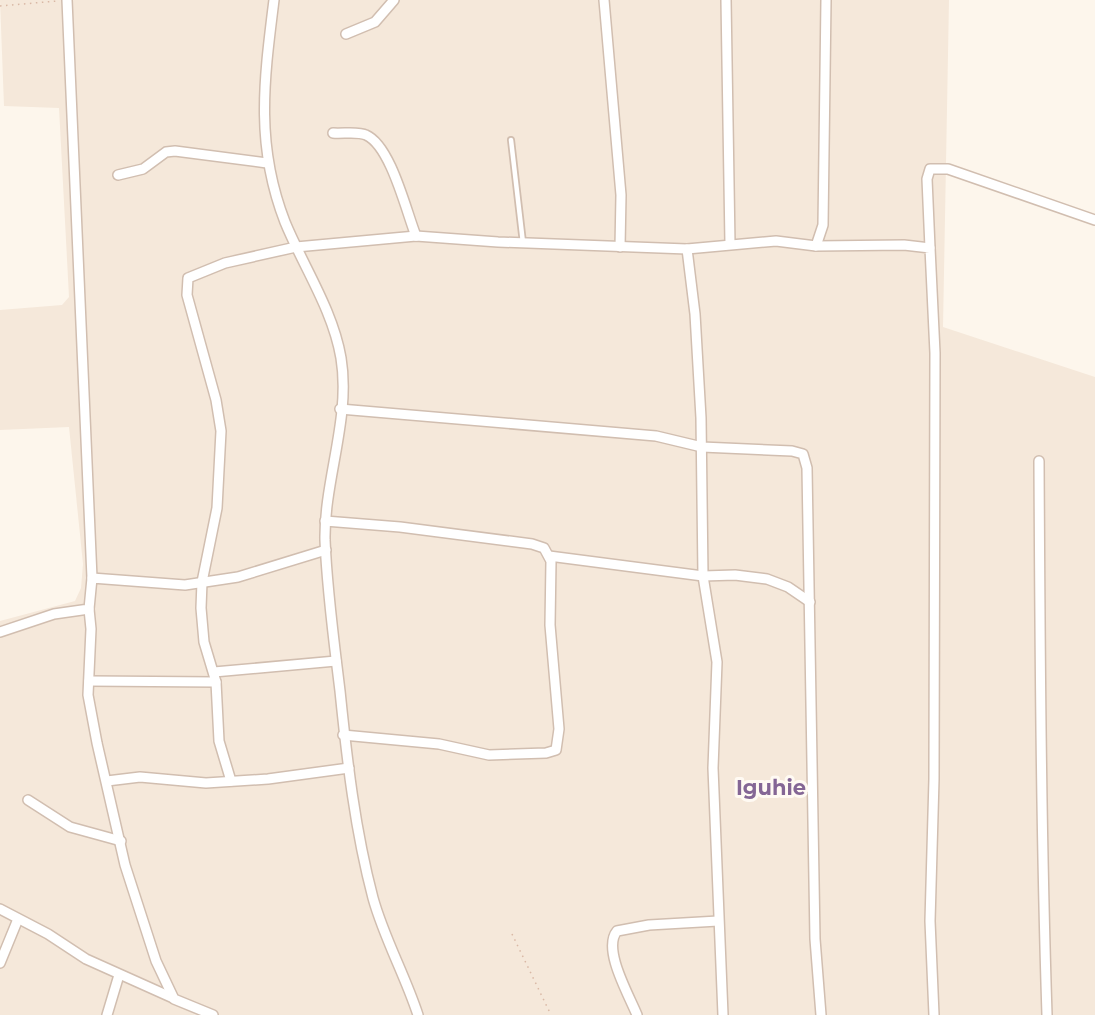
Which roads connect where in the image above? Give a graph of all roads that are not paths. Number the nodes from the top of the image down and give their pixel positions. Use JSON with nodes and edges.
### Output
{"nodes":[{"id":1,"x":67,"y":0,"type":"edge"},
{"id":2,"x":274,"y":0,"type":"edge"},
{"id":3,"x":394,"y":0,"type":"edge"},
{"id":4,"x":604,"y":0,"type":"edge"},
{"id":5,"x":726,"y":0,"type":"edge"},
{"id":6,"x":826,"y":0,"type":"edge"},
{"id":7,"x":346,"y":34,"type":"dead end"},
{"id":8,"x":333,"y":133,"type":"dead end"},
{"id":9,"x":511,"y":140,"type":"dead end"},
{"id":10,"x":267,"y":163,"type":"junction"},
{"id":11,"x":118,"y":175,"type":"dead end"},
{"id":12,"x":1095,"y":220,"type":"edge"},
{"id":13,"x":416,"y":236,"type":"junction"},
{"id":14,"x":523,"y":243,"type":"junction"},
{"id":15,"x":730,"y":244,"type":"junction"},
{"id":16,"x":816,"y":246,"type":"junction"},
{"id":17,"x":296,"y":247,"type":"junction"},
{"id":18,"x":620,"y":247,"type":"junction"},
{"id":19,"x":930,"y":248,"type":"junction"},
{"id":20,"x":687,"y":249,"type":"junction"},
{"id":21,"x":340,"y":409,"type":"junction"},
{"id":22,"x":702,"y":447,"type":"junction"},
{"id":23,"x":1040,"y":461,"type":"dead end"},
{"id":24,"x":325,"y":521,"type":"junction"},
{"id":25,"x":326,"y":550,"type":"junction"},
{"id":26,"x":549,"y":556,"type":"junction"},
{"id":27,"x":703,"y":576,"type":"junction"},
{"id":28,"x":92,"y":578,"type":"junction"},
{"id":29,"x":202,"y":582,"type":"junction"},
{"id":30,"x":810,"y":602,"type":"junction"},
{"id":31,"x":89,"y":609,"type":"junction"},
{"id":32,"x":0,"y":632,"type":"edge"},
{"id":33,"x":336,"y":661,"type":"junction"},
{"id":34,"x":214,"y":672,"type":"junction"},
{"id":35,"x":89,"y":681,"type":"junction"},
{"id":36,"x":216,"y":682,"type":"junction"},
{"id":37,"x":343,"y":735,"type":"junction"},
{"id":38,"x":349,"y":768,"type":"junction"},
{"id":39,"x":107,"y":781,"type":"junction"},
{"id":40,"x":231,"y":781,"type":"junction"},
{"id":41,"x":28,"y":800,"type":"dead end"},
{"id":42,"x":121,"y":841,"type":"junction"},
{"id":43,"x":0,"y":909,"type":"edge"},
{"id":44,"x":18,"y":919,"type":"junction"},
{"id":45,"x":718,"y":921,"type":"junction"},
{"id":46,"x":0,"y":963,"type":"edge"},
{"id":47,"x":119,"y":975,"type":"junction"},
{"id":48,"x":174,"y":999,"type":"junction"},
{"id":49,"x":107,"y":1015,"type":"edge"},
{"id":50,"x":213,"y":1015,"type":"edge"},
{"id":51,"x":418,"y":1015,"type":"edge"},
{"id":52,"x":637,"y":1015,"type":"edge"},
{"id":53,"x":723,"y":1015,"type":"edge"},
{"id":54,"x":821,"y":1015,"type":"edge"},
{"id":55,"x":934,"y":1015,"type":"edge"},
{"id":56,"x":1047,"y":1015,"type":"edge"}],
"edges":[{"from":1,"to":28,"type":"street"},
{"from":2,"to":10,"type":"street"},
{"from":3,"to":7,"type":"street"},
{"from":4,"to":18,"type":"street"},
{"from":5,"to":15,"type":"street"},
{"from":6,"to":16,"type":"street"},
{"from":8,"to":13,"type":"street"},
{"from":9,"to":14,"type":"lane"},
{"from":10,"to":11,"type":"street"},
{"from":10,"to":17,"type":"street"},
{"from":12,"to":19,"type":"street"},
{"from":13,"to":14,"type":"street"},
{"from":13,"to":17,"type":"street"},
{"from":14,"to":18,"type":"street"},
{"from":15,"to":16,"type":"street"},
{"from":15,"to":20,"type":"street"},
{"from":16,"to":19,"type":"street"},
{"from":17,"to":21,"type":"street"},
{"from":17,"to":29,"type":"street"},
{"from":18,"to":20,"type":"street"},
{"from":19,"to":55,"type":"street"},
{"from":20,"to":22,"type":"street"},
{"from":21,"to":22,"type":"street"},
{"from":21,"to":24,"type":"street"},
{"from":22,"to":27,"type":"street"},
{"from":22,"to":30,"type":"street"},
{"from":23,"to":56,"type":"street"},
{"from":24,"to":25,"type":"street"},
{"from":24,"to":26,"type":"street"},
{"from":25,"to":29,"type":"street"},
{"from":25,"to":33,"type":"street"},
{"from":26,"to":27,"type":"street"},
{"from":26,"to":37,"type":"street"},
{"from":27,"to":30,"type":"street"},
{"from":27,"to":45,"type":"street"},
{"from":28,"to":29,"type":"street"},
{"from":28,"to":31,"type":"street"},
{"from":29,"to":34,"type":"street"},
{"from":30,"to":54,"type":"street"},
{"from":31,"to":32,"type":"street"},
{"from":31,"to":35,"type":"street"},
{"from":33,"to":34,"type":"street"},
{"from":33,"to":37,"type":"street"},
{"from":34,"to":36,"type":"street"},
{"from":35,"to":36,"type":"street"},
{"from":35,"to":39,"type":"street"},
{"from":36,"to":40,"type":"street"},
{"from":37,"to":38,"type":"street"},
{"from":38,"to":40,"type":"street"},
{"from":38,"to":51,"type":"street"},
{"from":39,"to":40,"type":"street"},
{"from":39,"to":42,"type":"street"},
{"from":41,"to":42,"type":"street"},
{"from":42,"to":48,"type":"street"},
{"from":43,"to":44,"type":"street"},
{"from":44,"to":46,"type":"street"},
{"from":44,"to":47,"type":"street"},
{"from":45,"to":52,"type":"street"},
{"from":45,"to":53,"type":"street"},
{"from":47,"to":48,"type":"street"},
{"from":47,"to":49,"type":"street"},
{"from":48,"to":50,"type":"street"}]}
